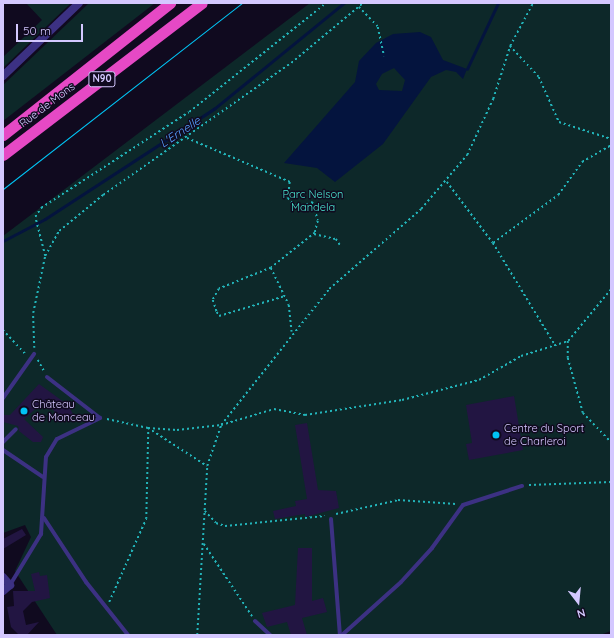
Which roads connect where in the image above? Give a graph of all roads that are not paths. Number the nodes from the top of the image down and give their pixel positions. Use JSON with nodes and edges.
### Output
{"nodes":[{"id":1,"x":79,"y":3,"type":"edge"},
{"id":2,"x":170,"y":3,"type":"edge"},
{"id":3,"x":202,"y":3,"type":"edge"},
{"id":4,"x":3,"y":76,"type":"edge"},
{"id":5,"x":3,"y":135,"type":"edge"},
{"id":6,"x":3,"y":155,"type":"edge"},
{"id":7,"x":34,"y":354,"type":"road end"},
{"id":8,"x":47,"y":378,"type":"road end"},
{"id":9,"x":3,"y":398,"type":"edge"},
{"id":10,"x":16,"y":429,"type":"dead end"},
{"id":11,"x":3,"y":442,"type":"edge"},
{"id":12,"x":3,"y":450,"type":"edge"},
{"id":13,"x":43,"y":477,"type":"junction"},
{"id":14,"x":522,"y":486,"type":"road end"},
{"id":15,"x":44,"y":518,"type":"junction"},
{"id":16,"x":331,"y":519,"type":"dead end"},
{"id":17,"x":3,"y":577,"type":"edge"},
{"id":18,"x":10,"y":585,"type":"junction"},
{"id":19,"x":3,"y":591,"type":"edge"},
{"id":20,"x":255,"y":621,"type":"road end"},
{"id":21,"x":128,"y":635,"type":"edge"},
{"id":22,"x":270,"y":635,"type":"edge"},
{"id":23,"x":341,"y":635,"type":"edge"}],
"edges":[{"from":1,"to":4,"type":"street"},
{"from":2,"to":5,"type":"highway","name":"Rue de Mons","number":"N90"},
{"from":3,"to":6,"type":"highway","name":"Rue de Mons","number":"N90"},
{"from":7,"to":9,"type":"lane"},
{"from":8,"to":13,"type":"lane"},
{"from":10,"to":11,"type":"lane"},
{"from":12,"to":13,"type":"lane"},
{"from":13,"to":15,"type":"lane"},
{"from":14,"to":23,"type":"lane"},
{"from":15,"to":18,"type":"lane"},
{"from":15,"to":21,"type":"lane"},
{"from":16,"to":23,"type":"lane"},
{"from":17,"to":18,"type":"street"},
{"from":18,"to":19,"type":"street"},
{"from":20,"to":22,"type":"lane"}]}
